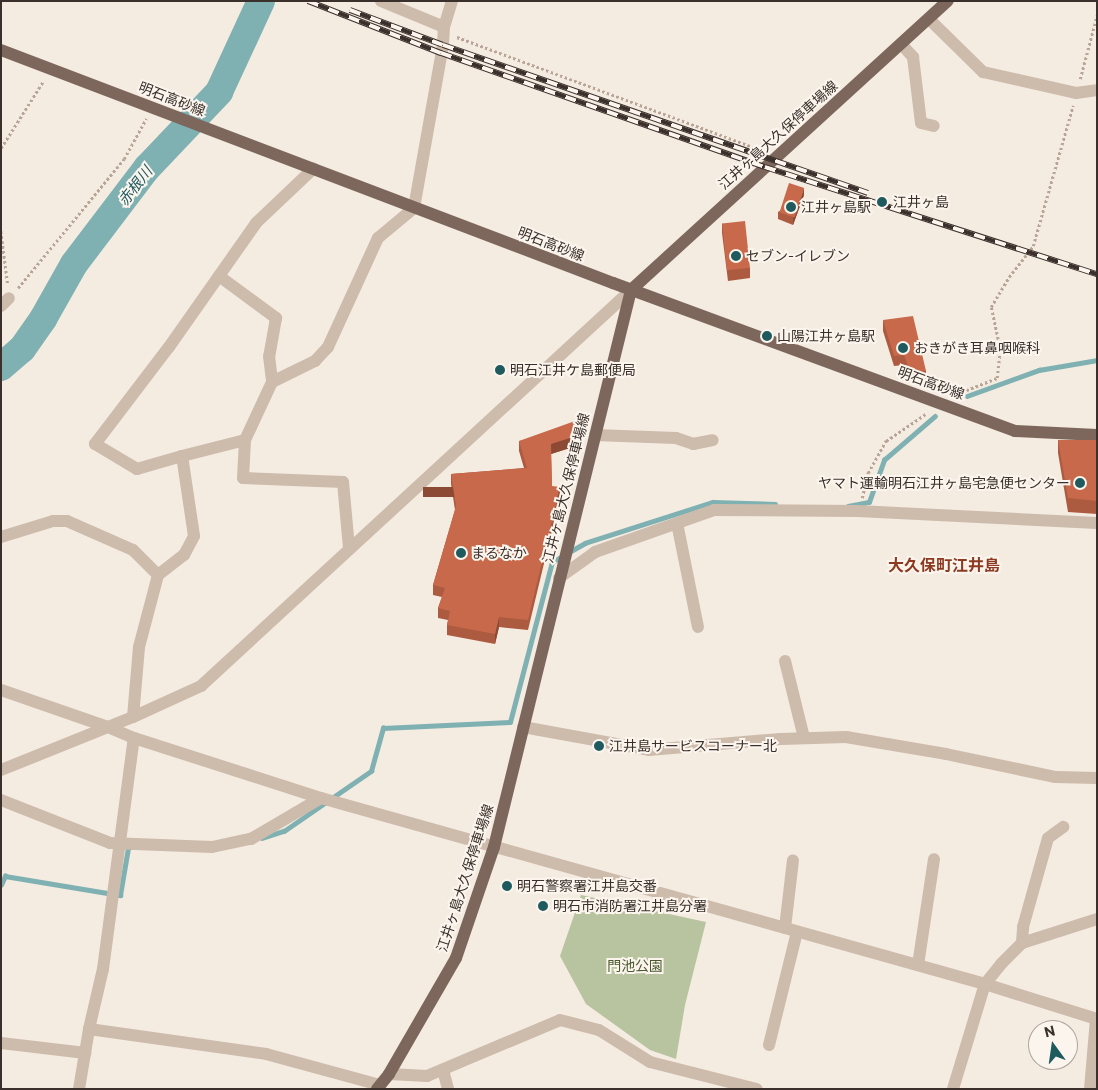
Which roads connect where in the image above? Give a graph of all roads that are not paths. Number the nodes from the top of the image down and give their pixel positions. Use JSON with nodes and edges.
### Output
{"nodes":[{"id":1,"x":381,"y":1,"type":"edge"},
{"id":2,"x":452,"y":1,"type":"edge"},
{"id":3,"x":948,"y":1,"type":"edge"},
{"id":4,"x":928,"y":19,"type":"junction"},
{"id":5,"x":444,"y":27,"type":"junction"},
{"id":6,"x":901,"y":44,"type":"junction"},
{"id":7,"x":1,"y":50,"type":"edge"},
{"id":8,"x":1097,"y":90,"type":"edge"},
{"id":9,"x":934,"y":126,"type":"dead end"},
{"id":10,"x":313,"y":169,"type":"junction"},
{"id":11,"x":414,"y":208,"type":"junction"},
{"id":12,"x":219,"y":276,"type":"junction"},
{"id":13,"x":631,"y":290,"type":"junction"},
{"id":14,"x":272,"y":382,"type":"junction"},
{"id":15,"x":595,"y":435,"type":"junction"},
{"id":16,"x":1097,"y":435,"type":"edge"},
{"id":17,"x":244,"y":440,"type":"junction"},
{"id":18,"x":713,"y":440,"type":"dead end"},
{"id":19,"x":182,"y":456,"type":"junction"},
{"id":20,"x":677,"y":523,"type":"junction"},
{"id":21,"x":1097,"y":523,"type":"edge"},
{"id":22,"x":1,"y":537,"type":"edge"},
{"id":23,"x":350,"y":548,"type":"junction"},
{"id":24,"x":158,"y":575,"type":"junction"},
{"id":25,"x":559,"y":578,"type":"junction"},
{"id":26,"x":698,"y":627,"type":"dead end"},
{"id":27,"x":785,"y":662,"type":"dead end"},
{"id":28,"x":1,"y":690,"type":"edge"},
{"id":29,"x":133,"y":717,"type":"junction"},
{"id":30,"x":108,"y":727,"type":"junction"},
{"id":31,"x":523,"y":727,"type":"junction"},
{"id":32,"x":134,"y":738,"type":"junction"},
{"id":33,"x":804,"y":738,"type":"junction"},
{"id":34,"x":1,"y":770,"type":"edge"},
{"id":35,"x":1097,"y":778,"type":"edge"},
{"id":36,"x":321,"y":798,"type":"junction"},
{"id":37,"x":1,"y":800,"type":"edge"},
{"id":38,"x":1063,"y":827,"type":"dead end"},
{"id":39,"x":121,"y":844,"type":"junction"},
{"id":40,"x":494,"y":847,"type":"junction"},
{"id":41,"x":934,"y":859,"type":"dead end"},
{"id":42,"x":793,"y":860,"type":"dead end"},
{"id":43,"x":1097,"y":919,"type":"edge"},
{"id":44,"x":791,"y":930,"type":"junction"},
{"id":45,"x":1022,"y":944,"type":"junction"},
{"id":46,"x":918,"y":966,"type":"junction"},
{"id":47,"x":985,"y":984,"type":"junction"},
{"id":48,"x":1097,"y":1019,"type":"edge"},
{"id":49,"x":89,"y":1029,"type":"junction"},
{"id":50,"x":1,"y":1044,"type":"edge"},
{"id":51,"x":769,"y":1046,"type":"dead end"},
{"id":52,"x":85,"y":1053,"type":"junction"},
{"id":53,"x":443,"y":1070,"type":"junction"},
{"id":54,"x":389,"y":1074,"type":"junction"},
{"id":55,"x":735,"y":1086,"type":"edge"},
{"id":56,"x":379,"y":1087,"type":"edge"},
{"id":57,"x":79,"y":1089,"type":"edge"},
{"id":58,"x":448,"y":1089,"type":"edge"},
{"id":59,"x":757,"y":1089,"type":"edge"},
{"id":60,"x":952,"y":1089,"type":"edge"},
{"id":61,"x":1090,"y":1089,"type":"edge"}],
"edges":[{"from":1,"to":5,"type":"street"},
{"from":2,"to":5,"type":"street"},
{"from":3,"to":4,"type":"main road","name":"江井ヶ島大久保停車場線"},
{"from":4,"to":6,"type":"main road","name":"江井ヶ島大久保停車場線"},
{"from":4,"to":8,"type":"street"},
{"from":5,"to":11,"type":"street"},
{"from":6,"to":9,"type":"street"},
{"from":6,"to":13,"type":"main road","name":"江井ヶ島大久保停車場線"},
{"from":7,"to":10,"type":"main road","name":"明石高砂線"},
{"from":10,"to":11,"type":"main road","name":"明石高砂線"},
{"from":10,"to":12,"type":"street"},
{"from":11,"to":13,"type":"main road","name":"明石高砂線"},
{"from":11,"to":14,"type":"street"},
{"from":12,"to":14,"type":"street"},
{"from":12,"to":19,"type":"street"},
{"from":13,"to":15,"type":"main road","name":"江井ヶ島大久保停車場線"},
{"from":13,"to":16,"type":"main road","name":"明石高砂線"},
{"from":13,"to":23,"type":"street"},
{"from":14,"to":17,"type":"street"},
{"from":15,"to":18,"type":"street"},
{"from":15,"to":25,"type":"main road","name":"江井ヶ島大久保停車場線"},
{"from":17,"to":19,"type":"street"},
{"from":17,"to":23,"type":"street"},
{"from":19,"to":24,"type":"street"},
{"from":20,"to":21,"type":"street"},
{"from":20,"to":25,"type":"street"},
{"from":20,"to":26,"type":"street"},
{"from":22,"to":24,"type":"street"},
{"from":23,"to":29,"type":"street"},
{"from":24,"to":29,"type":"street"},
{"from":25,"to":31,"type":"main road","name":"江井ヶ島大久保停車場線"},
{"from":27,"to":33,"type":"street"},
{"from":28,"to":30,"type":"street"},
{"from":29,"to":30,"type":"street"},
{"from":30,"to":32,"type":"street"},
{"from":30,"to":34,"type":"street"},
{"from":31,"to":33,"type":"street"},
{"from":31,"to":40,"type":"main road","name":"江井ヶ島大久保停車場線"},
{"from":32,"to":36,"type":"street"},
{"from":32,"to":39,"type":"street"},
{"from":33,"to":35,"type":"street"},
{"from":36,"to":39,"type":"street"},
{"from":36,"to":40,"type":"street"},
{"from":37,"to":39,"type":"street"},
{"from":38,"to":45,"type":"street"},
{"from":39,"to":49,"type":"street"},
{"from":40,"to":44,"type":"street"},
{"from":40,"to":54,"type":"main road","name":"江井ヶ島大久保停車場線"},
{"from":41,"to":46,"type":"street"},
{"from":42,"to":44,"type":"street"},
{"from":43,"to":45,"type":"street"},
{"from":44,"to":46,"type":"street"},
{"from":44,"to":51,"type":"street"},
{"from":45,"to":47,"type":"street"},
{"from":46,"to":47,"type":"street"},
{"from":47,"to":48,"type":"street"},
{"from":47,"to":60,"type":"street"},
{"from":48,"to":61,"type":"street"},
{"from":49,"to":52,"type":"street"},
{"from":49,"to":56,"type":"street"},
{"from":50,"to":52,"type":"street"},
{"from":52,"to":57,"type":"street"},
{"from":53,"to":54,"type":"street"},
{"from":53,"to":55,"type":"street"},
{"from":53,"to":58,"type":"street"},
{"from":54,"to":56,"type":"main road","name":"江井ヶ島大久保停車場線"},
{"from":55,"to":59,"type":"street"}]}
